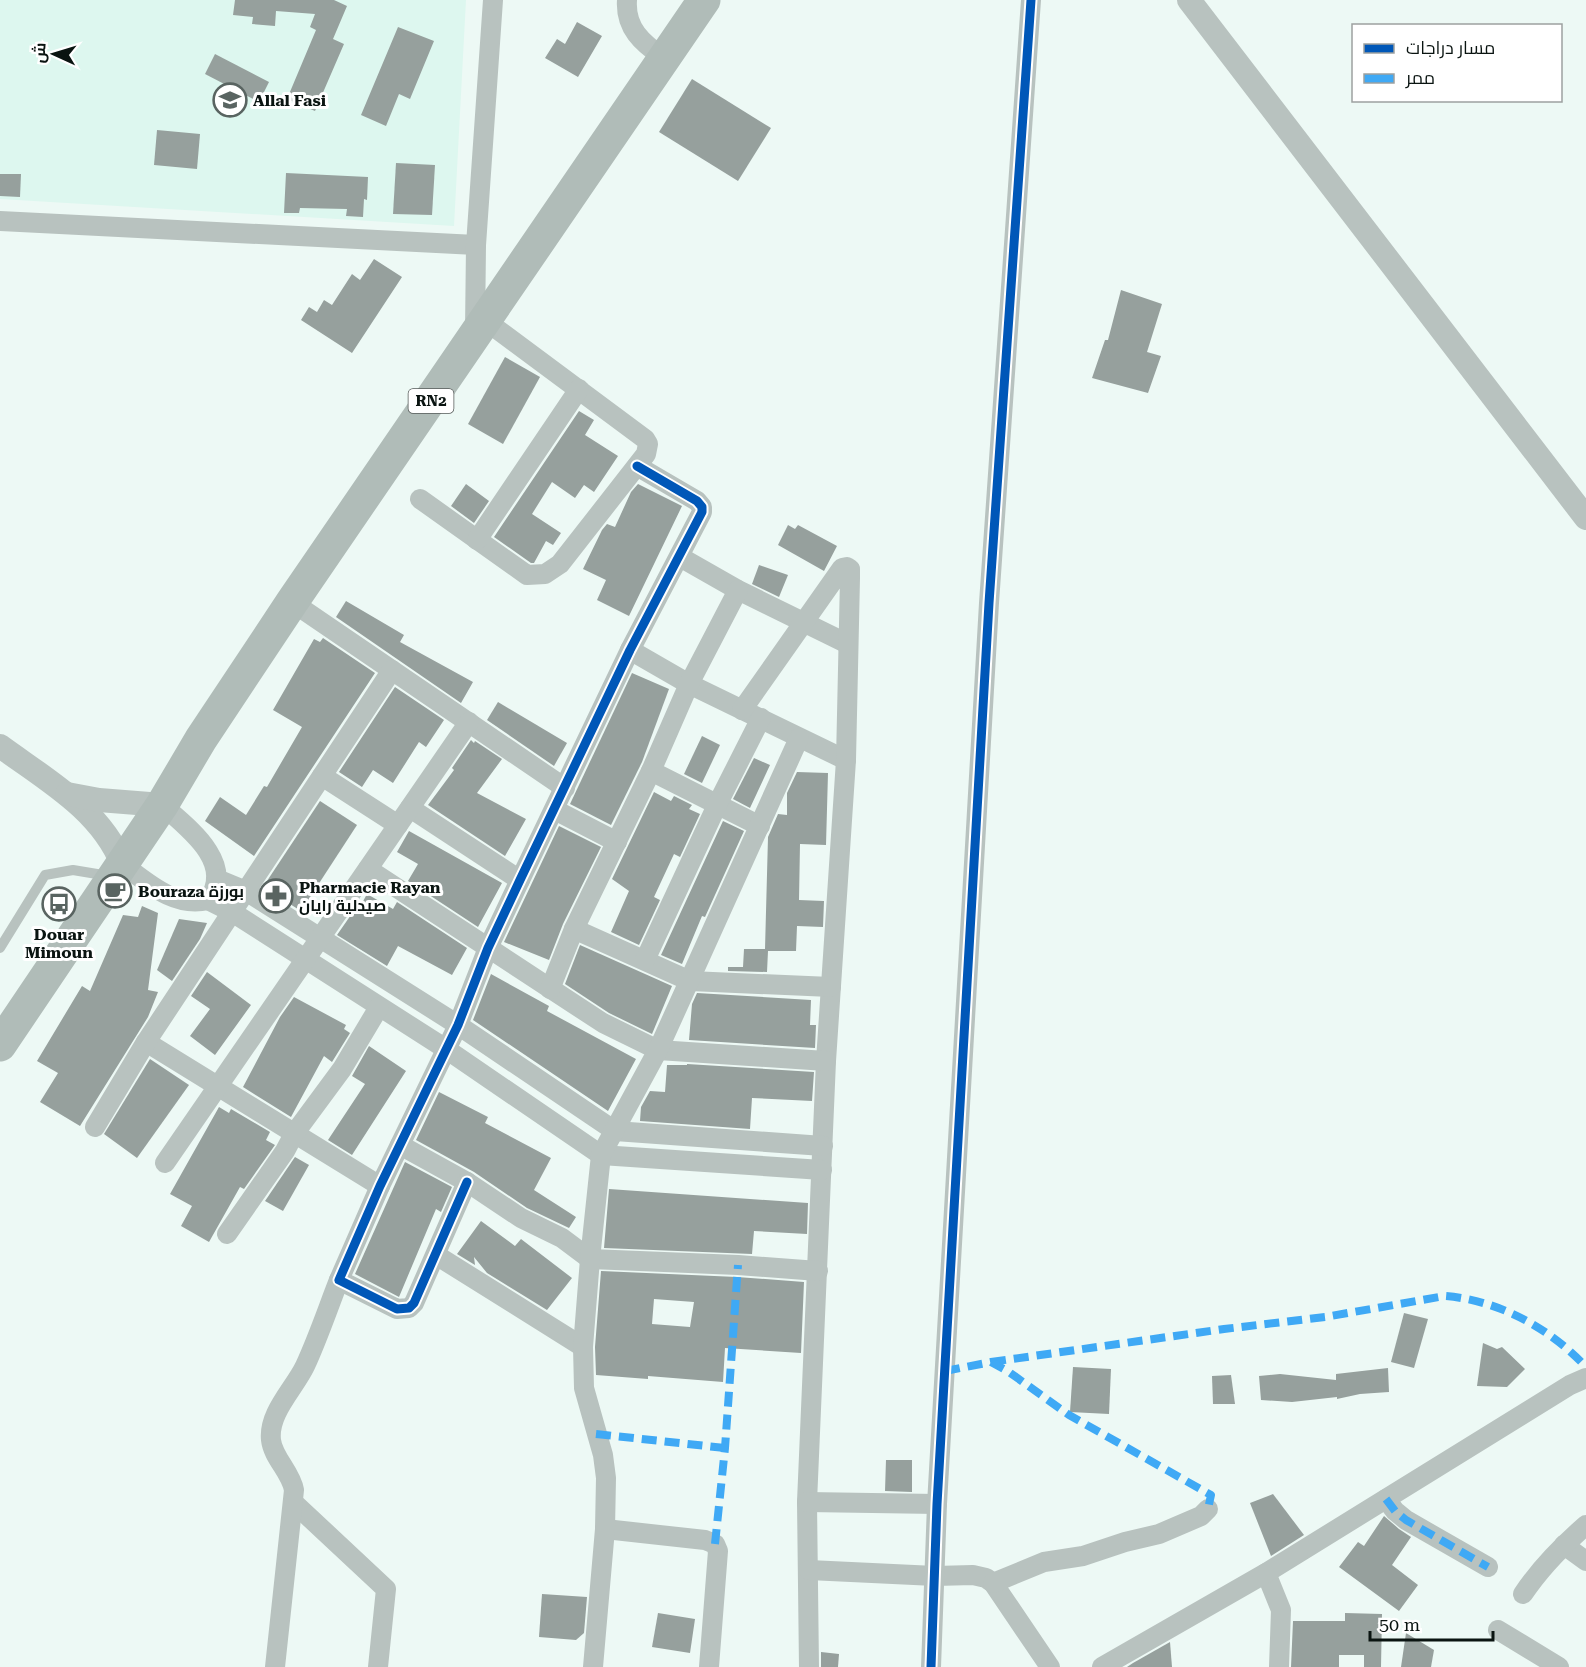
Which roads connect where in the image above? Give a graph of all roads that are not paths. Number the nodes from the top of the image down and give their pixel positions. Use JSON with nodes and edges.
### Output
{"nodes":[{"id":1,"x":493,"y":0,"type":"edge"},
{"id":2,"x":627,"y":0,"type":"edge"},
{"id":3,"x":704,"y":0,"type":"edge"},
{"id":4,"x":1031,"y":0,"type":"edge"},
{"id":5,"x":1189,"y":0,"type":"edge"},
{"id":6,"x":664,"y":58,"type":"junction"},
{"id":7,"x":0,"y":221,"type":"edge"},
{"id":8,"x":476,"y":245,"type":"junction"},
{"id":9,"x":480,"y":328,"type":"junction"},
{"id":10,"x":579,"y":389,"type":"junction"},
{"id":11,"x":638,"y":466,"type":"junction"},
{"id":12,"x":420,"y":499,"type":"dead end"},
{"id":13,"x":1586,"y":518,"type":"edge"},
{"id":14,"x":477,"y":540,"type":"junction"},
{"id":15,"x":680,"y":557,"type":"junction"},
{"id":16,"x":738,"y":590,"type":"junction"},
{"id":17,"x":292,"y":602,"type":"junction"},
{"id":18,"x":805,"y":623,"type":"junction"},
{"id":19,"x":848,"y":644,"type":"junction"},
{"id":20,"x":630,"y":650,"type":"junction"},
{"id":21,"x":392,"y":670,"type":"junction"},
{"id":22,"x":689,"y":684,"type":"junction"},
{"id":23,"x":742,"y":710,"type":"junction"},
{"id":24,"x":761,"y":718,"type":"junction"},
{"id":25,"x":469,"y":723,"type":"junction"},
{"id":26,"x":799,"y":738,"type":"junction"},
{"id":27,"x":0,"y":747,"type":"edge"},
{"id":28,"x":846,"y":760,"type":"junction"},
{"id":29,"x":651,"y":771,"type":"junction"},
{"id":30,"x":322,"y":776,"type":"junction"},
{"id":31,"x":565,"y":788,"type":"junction"},
{"id":32,"x":64,"y":794,"type":"junction"},
{"id":33,"x":718,"y":803,"type":"junction"},
{"id":34,"x":162,"y":805,"type":"junction"},
{"id":35,"x":410,"y":808,"type":"junction"},
{"id":36,"x":555,"y":810,"type":"junction"},
{"id":37,"x":398,"y":825,"type":"junction"},
{"id":38,"x":760,"y":826,"type":"junction"},
{"id":39,"x":617,"y":842,"type":"junction"},
{"id":40,"x":368,"y":869,"type":"junction"},
{"id":41,"x":117,"y":870,"type":"junction"},
{"id":42,"x":217,"y":879,"type":"junction"},
{"id":43,"x":520,"y":880,"type":"junction"},
{"id":44,"x":246,"y":891,"type":"junction"},
{"id":45,"x":208,"y":900,"type":"junction"},
{"id":46,"x":232,"y":912,"type":"junction"},
{"id":47,"x":574,"y":929,"type":"junction"},
{"id":48,"x":320,"y":938,"type":"junction"},
{"id":49,"x":0,"y":948,"type":"edge"},
{"id":50,"x":488,"y":948,"type":"junction"},
{"id":51,"x":305,"y":959,"type":"junction"},
{"id":52,"x":645,"y":960,"type":"junction"},
{"id":53,"x":690,"y":981,"type":"junction"},
{"id":54,"x":831,"y":987,"type":"junction"},
{"id":55,"x":550,"y":989,"type":"junction"},
{"id":56,"x":379,"y":1007,"type":"junction"},
{"id":57,"x":458,"y":1025,"type":"junction"},
{"id":58,"x":146,"y":1042,"type":"junction"},
{"id":59,"x":0,"y":1045,"type":"edge"},
{"id":60,"x":446,"y":1049,"type":"junction"},
{"id":61,"x":658,"y":1050,"type":"junction"},
{"id":62,"x":826,"y":1061,"type":"junction"},
{"id":63,"x":218,"y":1086,"type":"junction"},
{"id":64,"x":95,"y":1127,"type":"dead end"},
{"id":65,"x":615,"y":1131,"type":"junction"},
{"id":66,"x":294,"y":1134,"type":"junction"},
{"id":67,"x":400,"y":1145,"type":"junction"},
{"id":68,"x":824,"y":1146,"type":"junction"},
{"id":69,"x":601,"y":1155,"type":"junction"},
{"id":70,"x":165,"y":1163,"type":"dead end"},
{"id":71,"x":822,"y":1170,"type":"junction"},
{"id":72,"x":467,"y":1182,"type":"junction"},
{"id":73,"x":380,"y":1186,"type":"junction"},
{"id":74,"x":227,"y":1234,"type":"dead end"},
{"id":75,"x":436,"y":1254,"type":"junction"},
{"id":76,"x":590,"y":1259,"type":"junction"},
{"id":77,"x":818,"y":1272,"type":"junction"},
{"id":78,"x":339,"y":1280,"type":"junction"},
{"id":79,"x":583,"y":1347,"type":"junction"},
{"id":80,"x":1586,"y":1378,"type":"edge"},
{"id":81,"x":1386,"y":1499,"type":"junction"},
{"id":82,"x":807,"y":1502,"type":"junction"},
{"id":83,"x":294,"y":1503,"type":"junction"},
{"id":84,"x":937,"y":1504,"type":"junction"},
{"id":85,"x":1208,"y":1509,"type":"dead end"},
{"id":86,"x":1586,"y":1526,"type":"edge"},
{"id":87,"x":605,"y":1529,"type":"junction"},
{"id":88,"x":1564,"y":1545,"type":"junction"},
{"id":89,"x":1586,"y":1561,"type":"edge"},
{"id":90,"x":1488,"y":1567,"type":"dead end"},
{"id":91,"x":809,"y":1570,"type":"junction"},
{"id":92,"x":1266,"y":1573,"type":"junction"},
{"id":93,"x":934,"y":1576,"type":"junction"},
{"id":94,"x":993,"y":1583,"type":"junction"},
{"id":95,"x":1523,"y":1594,"type":"dead end"},
{"id":96,"x":1498,"y":1630,"type":"dead end"},
{"id":97,"x":1133,"y":1659,"type":"edge"},
{"id":98,"x":275,"y":1667,"type":"edge"},
{"id":99,"x":378,"y":1667,"type":"edge"},
{"id":100,"x":593,"y":1667,"type":"edge"},
{"id":101,"x":709,"y":1667,"type":"edge"},
{"id":102,"x":809,"y":1667,"type":"edge"},
{"id":103,"x":931,"y":1667,"type":"edge"},
{"id":104,"x":1050,"y":1667,"type":"edge"},
{"id":105,"x":1102,"y":1667,"type":"edge"},
{"id":106,"x":1279,"y":1667,"type":"edge"},
{"id":107,"x":1559,"y":1667,"type":"edge"}],
"edges":[{"from":1,"to":8,"type":"street"},
{"from":2,"to":6,"type":"street"},
{"from":3,"to":6,"type":"highway","number":"RN2"},
{"from":4,"to":84,"type":"street"},
{"from":5,"to":13,"type":"street"},
{"from":6,"to":9,"type":"highway","number":"RN2"},
{"from":7,"to":8,"type":"street"},
{"from":8,"to":9,"type":"street"},
{"from":9,"to":10,"type":"street"},
{"from":9,"to":17,"type":"highway","number":"RN2"},
{"from":10,"to":11,"type":"street"},
{"from":10,"to":14,"type":"street"},
{"from":11,"to":14,"type":"street"},
{"from":11,"to":15,"type":"street"},
{"from":12,"to":14,"type":"street"},
{"from":15,"to":16,"type":"street"},
{"from":15,"to":20,"type":"street"},
{"from":16,"to":18,"type":"street"},
{"from":16,"to":22,"type":"street"},
{"from":17,"to":21,"type":"street"},
{"from":17,"to":34,"type":"highway","number":"RN2"},
{"from":18,"to":19,"type":"street"},
{"from":18,"to":19,"type":"street"},
{"from":18,"to":23,"type":"street"},
{"from":19,"to":28,"type":"street"},
{"from":20,"to":22,"type":"street"},
{"from":20,"to":31,"type":"street"},
{"from":21,"to":25,"type":"street"},
{"from":21,"to":30,"type":"street"},
{"from":22,"to":23,"type":"street"},
{"from":22,"to":29,"type":"street"},
{"from":23,"to":24,"type":"street"},
{"from":24,"to":26,"type":"street"},
{"from":24,"to":33,"type":"street"},
{"from":25,"to":31,"type":"street"},
{"from":25,"to":35,"type":"street"},
{"from":26,"to":28,"type":"street"},
{"from":26,"to":38,"type":"street"},
{"from":27,"to":32,"type":"street"},
{"from":28,"to":54,"type":"street"},
{"from":29,"to":33,"type":"street"},
{"from":29,"to":39,"type":"street"},
{"from":30,"to":37,"type":"street"},
{"from":30,"to":44,"type":"street"},
{"from":31,"to":36,"type":"street"},
{"from":32,"to":34,"type":"street"},
{"from":32,"to":41,"type":"street"},
{"from":33,"to":38,"type":"street"},
{"from":33,"to":52,"type":"street"},
{"from":34,"to":41,"type":"highway","number":"RN2"},
{"from":34,"to":42,"type":"street"},
{"from":35,"to":37,"type":"street"},
{"from":35,"to":43,"type":"street"},
{"from":36,"to":39,"type":"street"},
{"from":36,"to":43,"type":"street"},
{"from":37,"to":40,"type":"street"},
{"from":38,"to":53,"type":"street"},
{"from":39,"to":47,"type":"street"},
{"from":40,"to":48,"type":"street"},
{"from":40,"to":50,"type":"street"},
{"from":41,"to":45,"type":"street"},
{"from":41,"to":49,"type":"lane"},
{"from":41,"to":59,"type":"highway","number":"RN2"},
{"from":42,"to":44,"type":"street"},
{"from":42,"to":45,"type":"street"},
{"from":43,"to":50,"type":"street"},
{"from":44,"to":46,"type":"street"},
{"from":44,"to":48,"type":"street"},
{"from":45,"to":46,"type":"street"},
{"from":46,"to":51,"type":"street"},
{"from":46,"to":58,"type":"street"},
{"from":47,"to":52,"type":"street"},
{"from":47,"to":55,"type":"street"},
{"from":48,"to":51,"type":"street"},
{"from":48,"to":57,"type":"street"},
{"from":50,"to":55,"type":"street"},
{"from":50,"to":57,"type":"street"},
{"from":51,"to":56,"type":"street"},
{"from":51,"to":63,"type":"street"},
{"from":52,"to":53,"type":"street"},
{"from":53,"to":54,"type":"street"},
{"from":53,"to":61,"type":"street"},
{"from":54,"to":62,"type":"street"},
{"from":55,"to":61,"type":"street"},
{"from":56,"to":60,"type":"street"},
{"from":56,"to":66,"type":"street"},
{"from":57,"to":60,"type":"street"},
{"from":57,"to":65,"type":"street"},
{"from":58,"to":63,"type":"street"},
{"from":58,"to":64,"type":"street"},
{"from":60,"to":67,"type":"street"},
{"from":60,"to":69,"type":"street"},
{"from":61,"to":62,"type":"street"},
{"from":61,"to":65,"type":"street"},
{"from":62,"to":68,"type":"street"},
{"from":63,"to":66,"type":"street"},
{"from":63,"to":70,"type":"street"},
{"from":65,"to":68,"type":"street"},
{"from":65,"to":69,"type":"street"},
{"from":66,"to":73,"type":"street"},
{"from":66,"to":74,"type":"street"},
{"from":67,"to":72,"type":"street"},
{"from":67,"to":73,"type":"street"},
{"from":68,"to":71,"type":"street"},
{"from":69,"to":71,"type":"street"},
{"from":69,"to":76,"type":"street"},
{"from":71,"to":77,"type":"street"},
{"from":72,"to":75,"type":"street"},
{"from":72,"to":76,"type":"street"},
{"from":73,"to":78,"type":"street"},
{"from":75,"to":78,"type":"street"},
{"from":75,"to":79,"type":"street"},
{"from":76,"to":77,"type":"street"},
{"from":76,"to":79,"type":"street"},
{"from":77,"to":82,"type":"street"},
{"from":78,"to":83,"type":"street"},
{"from":79,"to":87,"type":"street"},
{"from":80,"to":81,"type":"street"},
{"from":81,"to":90,"type":"street"},
{"from":81,"to":92,"type":"street"},
{"from":82,"to":84,"type":"street"},
{"from":82,"to":91,"type":"street"},
{"from":83,"to":98,"type":"street"},
{"from":83,"to":99,"type":"street"},
{"from":84,"to":93,"type":"street"},
{"from":85,"to":94,"type":"street"},
{"from":86,"to":88,"type":"street"},
{"from":87,"to":100,"type":"street"},
{"from":87,"to":101,"type":"street"},
{"from":88,"to":89,"type":"street"},
{"from":88,"to":95,"type":"street"},
{"from":91,"to":93,"type":"street"},
{"from":91,"to":102,"type":"street"},
{"from":92,"to":97,"type":"street"},
{"from":92,"to":106,"type":"street"},
{"from":93,"to":94,"type":"street"},
{"from":93,"to":103,"type":"street"},
{"from":94,"to":104,"type":"street"},
{"from":96,"to":107,"type":"street"},
{"from":97,"to":105,"type":"street"}]}
